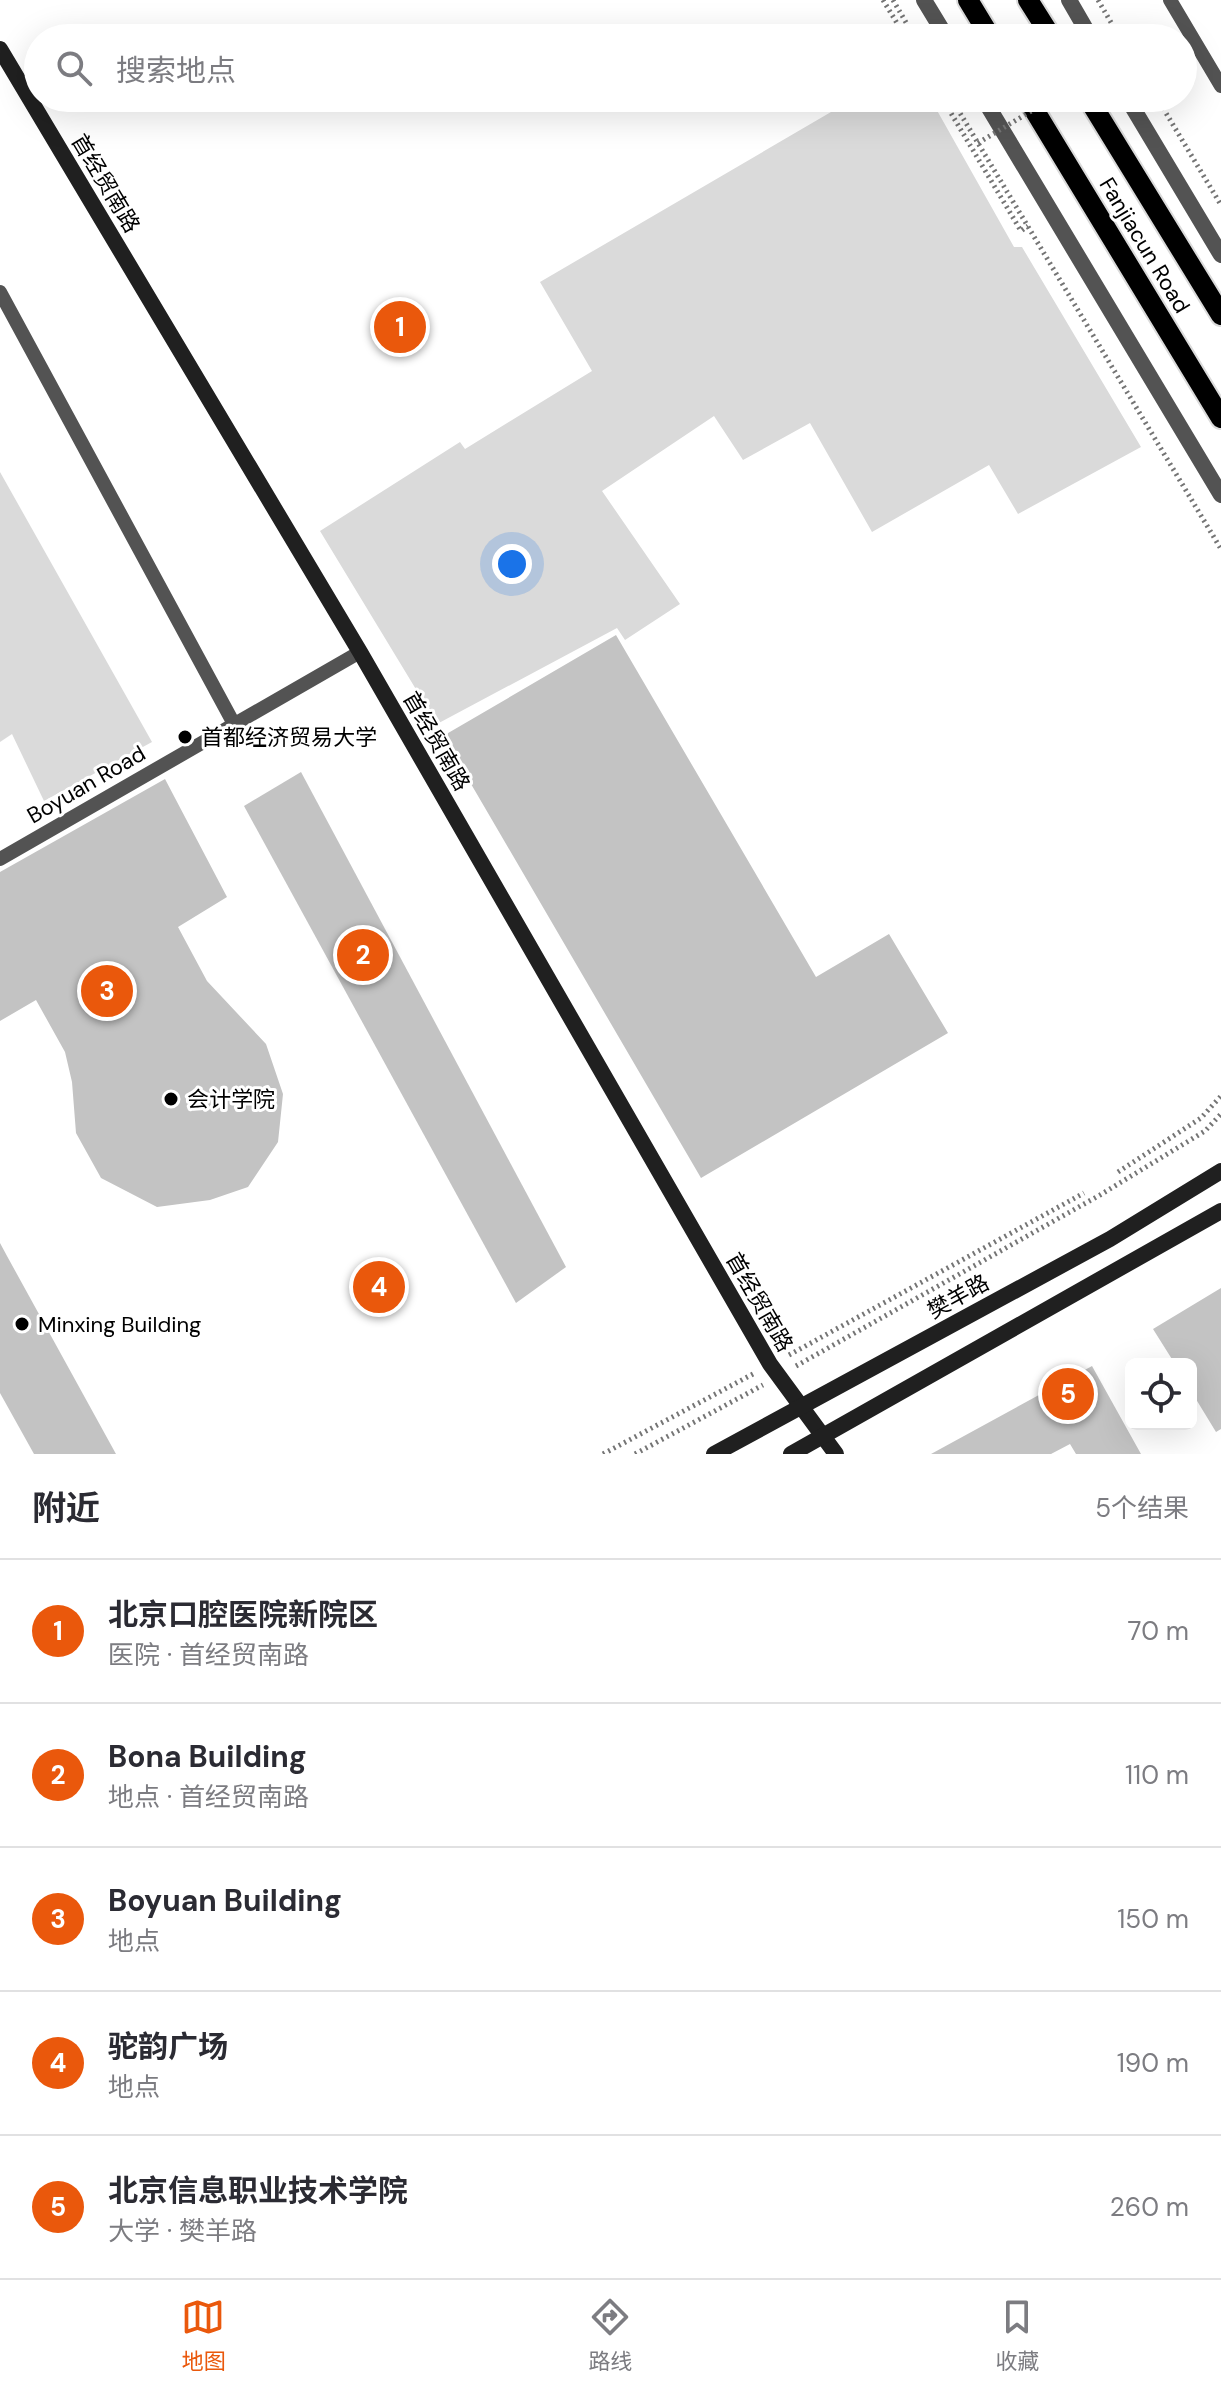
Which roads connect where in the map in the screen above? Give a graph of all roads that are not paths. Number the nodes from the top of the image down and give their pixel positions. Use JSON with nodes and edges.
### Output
{"nodes":[{"id":1,"x":924,"y":0,"type":"edge"},
{"id":2,"x":968,"y":0,"type":"edge"},
{"id":3,"x":1028,"y":0,"type":"edge"},
{"id":4,"x":1069,"y":0,"type":"edge"},
{"id":5,"x":1170,"y":0,"type":"edge"},
{"id":6,"x":939,"y":24,"type":"edge"},
{"id":7,"x":983,"y":24,"type":"edge"},
{"id":8,"x":1043,"y":24,"type":"edge"},
{"id":9,"x":1083,"y":24,"type":"edge"},
{"id":10,"x":1184,"y":24,"type":"edge"},
{"id":11,"x":1197,"y":46,"type":"edge"},
{"id":12,"x":0,"y":49,"type":"edge"},
{"id":13,"x":1221,"y":86,"type":"edge"},
{"id":14,"x":24,"y":89,"type":"edge"},
{"id":15,"x":38,"y":112,"type":"edge"},
{"id":16,"x":991,"y":112,"type":"edge"},
{"id":17,"x":1035,"y":112,"type":"edge"},
{"id":18,"x":1097,"y":112,"type":"edge"},
{"id":19,"x":1135,"y":112,"type":"edge"},
{"id":20,"x":1221,"y":255,"type":"edge"},
{"id":21,"x":0,"y":292,"type":"edge"},
{"id":22,"x":1221,"y":315,"type":"edge"},
{"id":23,"x":1221,"y":418,"type":"edge"},
{"id":24,"x":1221,"y":495,"type":"edge"},
{"id":25,"x":360,"y":652,"type":"junction"},
{"id":26,"x":234,"y":724,"type":"junction"},
{"id":27,"x":0,"y":859,"type":"edge"},
{"id":28,"x":1221,"y":1171,"type":"edge"},
{"id":29,"x":1221,"y":1211,"type":"edge"},
{"id":30,"x":801,"y":1406,"type":"junction"},
{"id":31,"x":823,"y":1436,"type":"junction"},
{"id":32,"x":714,"y":1454,"type":"edge"},
{"id":33,"x":791,"y":1454,"type":"edge"},
{"id":34,"x":836,"y":1454,"type":"edge"}],
"edges":[{"from":1,"to":6,"type":"street"},
{"from":2,"to":7,"type":"main road"},
{"from":3,"to":8,"type":"main road"},
{"from":4,"to":9,"type":"street"},
{"from":5,"to":10,"type":"lane"},
{"from":11,"to":13,"type":"lane"},
{"from":12,"to":14,"type":"street","name":"首经贸南路"},
{"from":15,"to":25,"type":"street","name":"首经贸南路"},
{"from":16,"to":24,"type":"street"},
{"from":17,"to":23,"type":"main road","name":"Fanjiacun Road"},
{"from":18,"to":22,"type":"main road","name":"Fanjiacun Road"},
{"from":19,"to":20,"type":"street"},
{"from":21,"to":26,"type":"lane"},
{"from":25,"to":26,"type":"lane","name":"Boyuan Road"},
{"from":25,"to":30,"type":"street","name":"首经贸南路"},
{"from":26,"to":27,"type":"lane","name":"Boyuan Road"},
{"from":28,"to":30,"type":"street","name":"樊羊路"},
{"from":29,"to":31,"type":"street"},
{"from":30,"to":31,"type":"street","name":"首经贸南路"},
{"from":30,"to":32,"type":"street","name":"樊羊路"},
{"from":31,"to":33,"type":"street"},
{"from":31,"to":34,"type":"street","name":"首经贸南路"}]}
